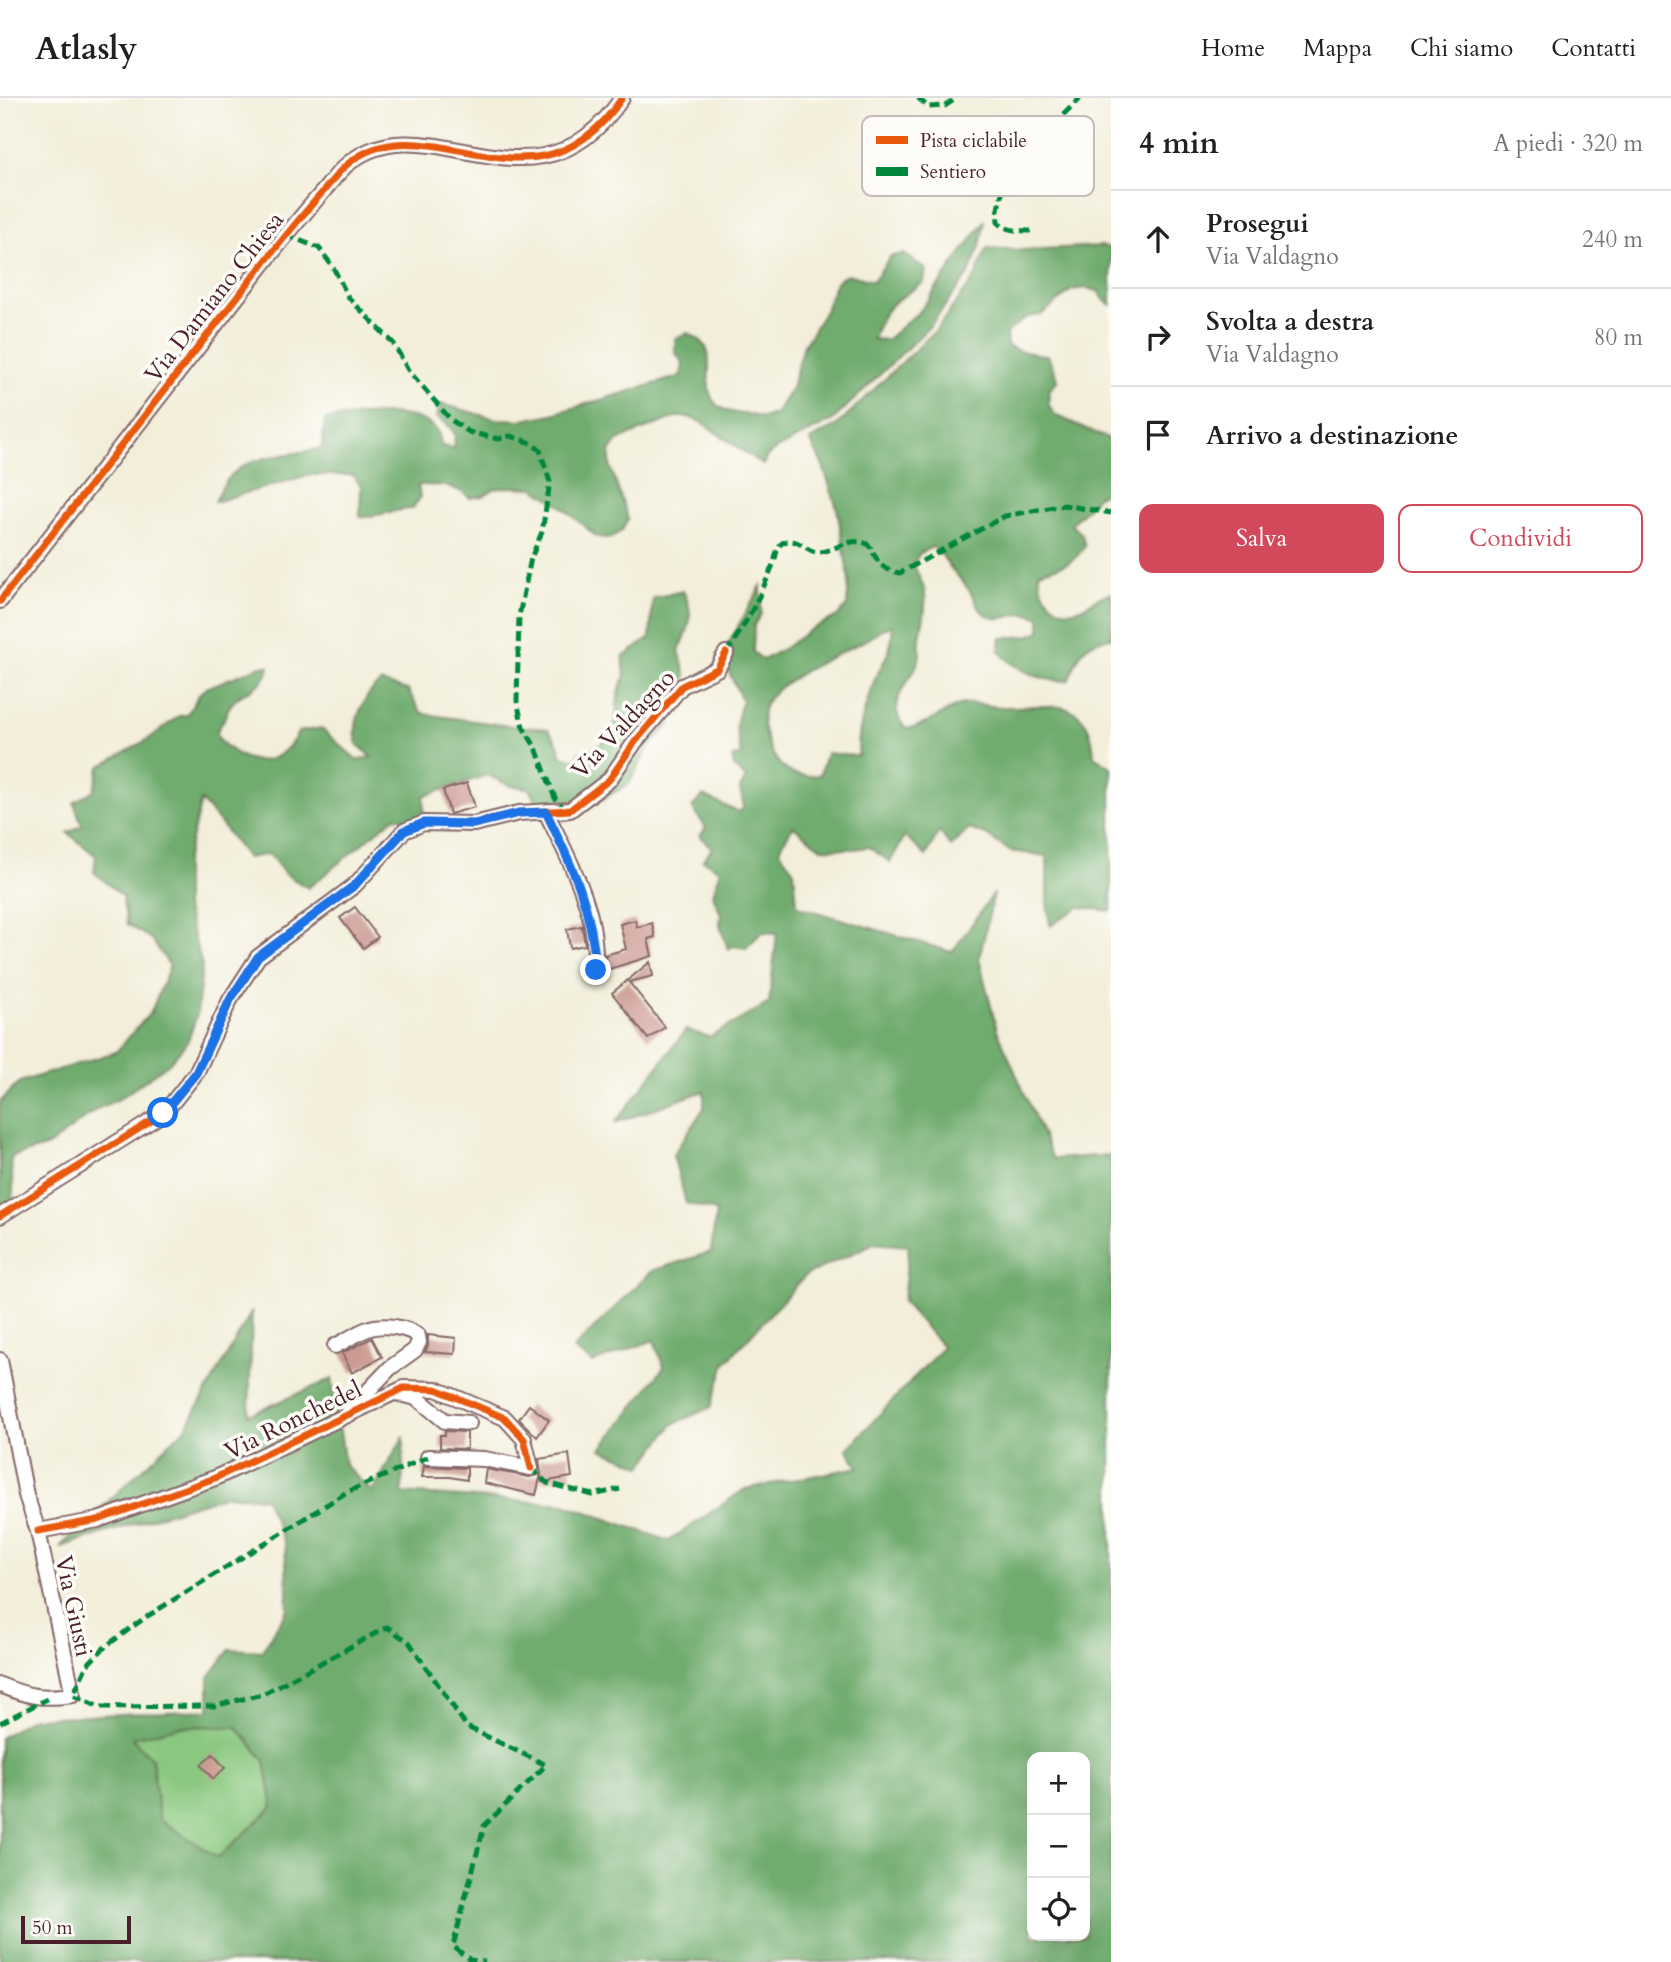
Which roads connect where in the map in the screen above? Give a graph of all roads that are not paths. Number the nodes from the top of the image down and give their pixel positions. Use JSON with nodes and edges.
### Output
{"nodes":[{"id":1,"x":622,"y":98,"type":"edge"},
{"id":2,"x":0,"y":601,"type":"edge"},
{"id":3,"x":726,"y":653,"type":"dead end"},
{"id":4,"x":546,"y":812,"type":"junction"},
{"id":5,"x":596,"y":970,"type":"dead end"},
{"id":6,"x":0,"y":1216,"type":"edge"},
{"id":7,"x":335,"y":1346,"type":"dead end"},
{"id":8,"x":0,"y":1360,"type":"edge"},
{"id":9,"x":394,"y":1393,"type":"junction"},
{"id":10,"x":4,"y":1396,"type":"edge"},
{"id":11,"x":343,"y":1417,"type":"junction"},
{"id":12,"x":469,"y":1423,"type":"dead end"},
{"id":13,"x":428,"y":1457,"type":"dead end"},
{"id":14,"x":38,"y":1531,"type":"junction"},
{"id":15,"x":0,"y":1685,"type":"edge"}],
"edges":[{"from":1,"to":2,"type":"street","name":"Via Damiano Chiesa"},
{"from":3,"to":4,"type":"street","name":"Via Valdagno"},
{"from":4,"to":5,"type":"street"},
{"from":4,"to":6,"type":"street","name":"Via Valdagno"},
{"from":7,"to":11,"type":"street"},
{"from":8,"to":10,"type":"street","name":"Via Giusti"},
{"from":9,"to":11,"type":"street","name":"Via Ronchedel"},
{"from":9,"to":12,"type":"street"},
{"from":9,"to":13,"type":"street","name":"Via Ronchedel"},
{"from":10,"to":14,"type":"street","name":"Via Giusti"},
{"from":11,"to":14,"type":"street","name":"Via Ronchedel"},
{"from":14,"to":15,"type":"street","name":"Via Giusti"}]}
